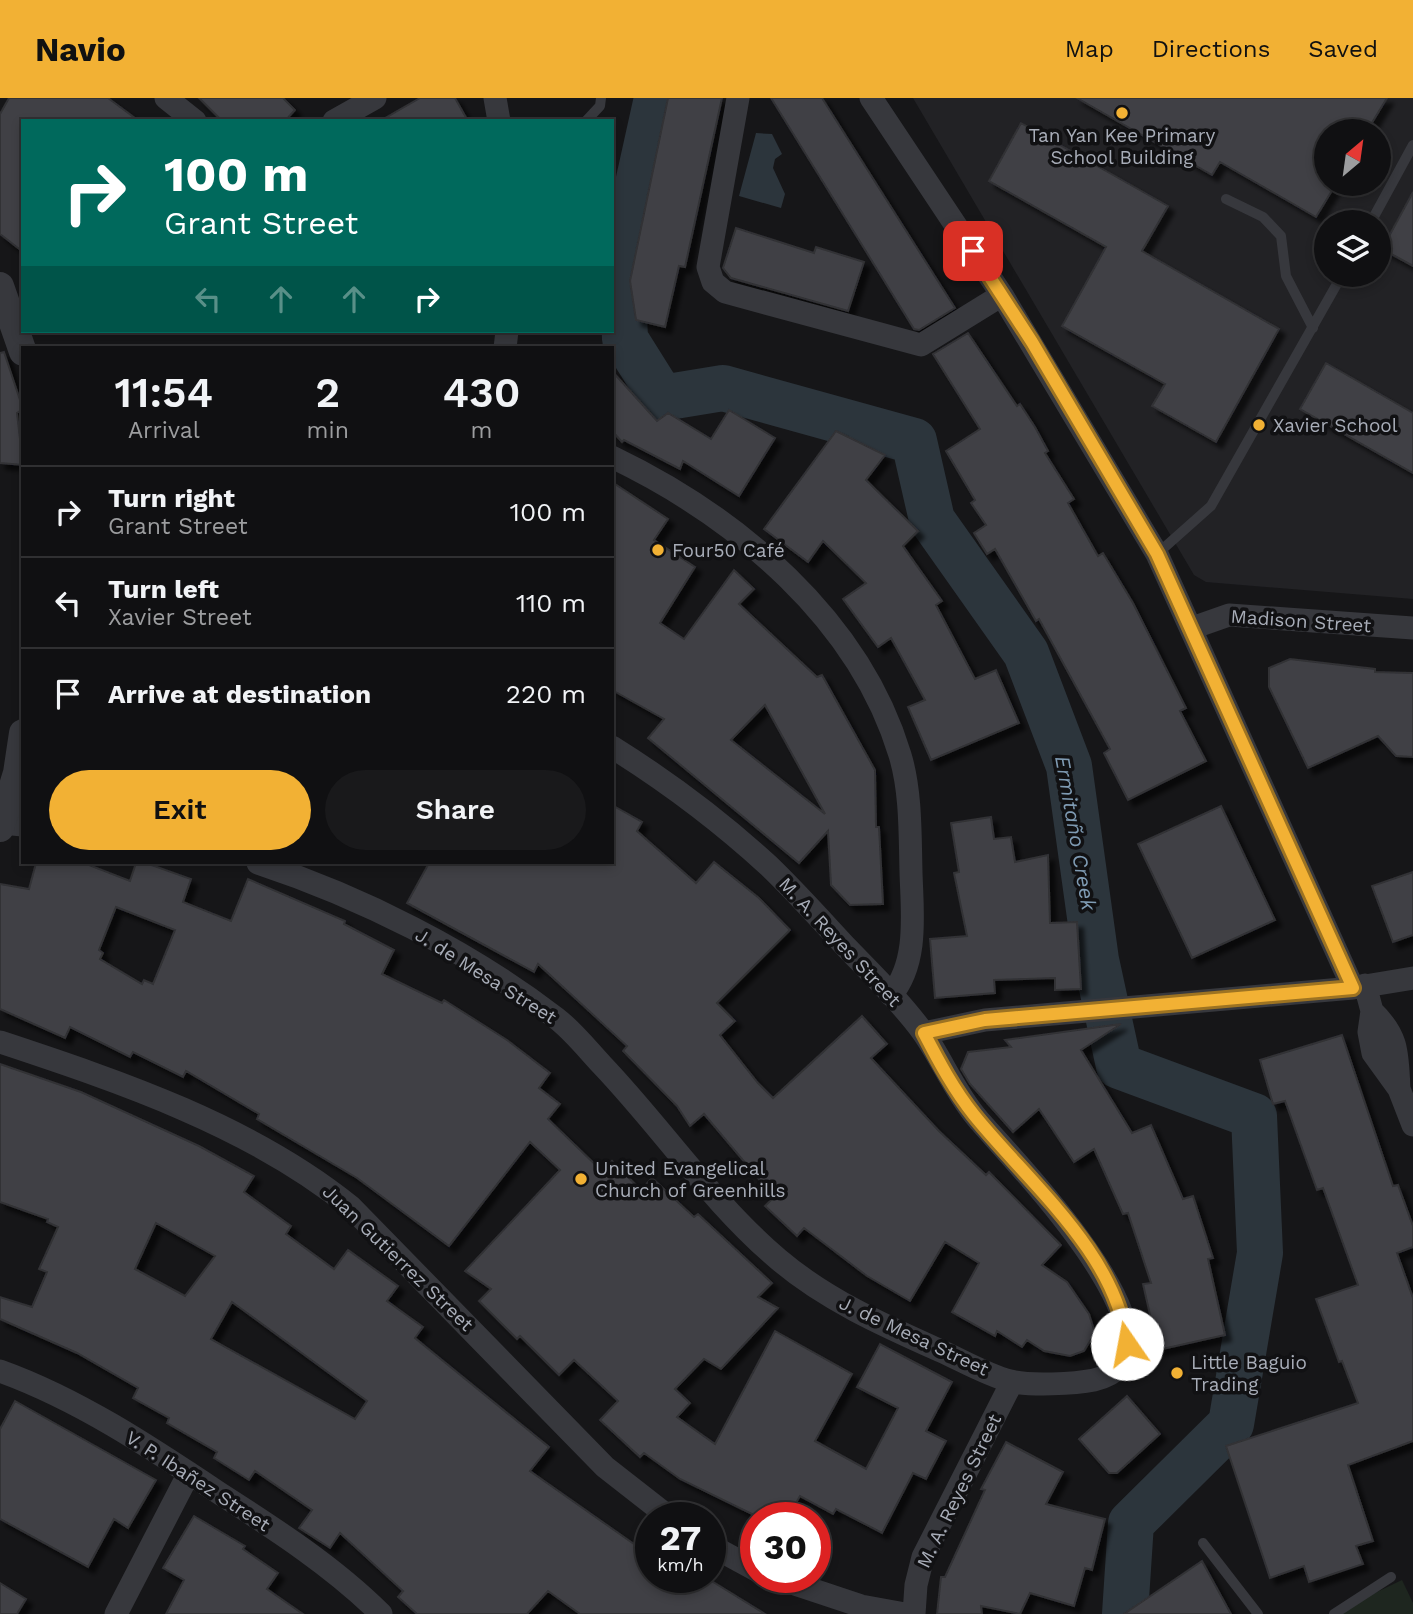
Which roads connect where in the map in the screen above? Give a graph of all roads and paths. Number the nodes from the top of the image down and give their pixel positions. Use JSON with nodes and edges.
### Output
{"nodes":[{"id":1,"x":166,"y":98,"type":"edge"},
{"id":2,"x":375,"y":98,"type":"edge"},
{"id":3,"x":495,"y":98,"type":"edge"},
{"id":4,"x":601,"y":98,"type":"edge"},
{"id":5,"x":738,"y":98,"type":"edge"},
{"id":6,"x":871,"y":98,"type":"edge"},
{"id":7,"x":192,"y":119,"type":"edge"},
{"id":8,"x":338,"y":119,"type":"edge"},
{"id":9,"x":499,"y":119,"type":"edge"},
{"id":10,"x":588,"y":119,"type":"edge"},
{"id":11,"x":1413,"y":145,"type":"edge"},
{"id":12,"x":1226,"y":199,"type":"dead end"},
{"id":13,"x":1378,"y":210,"type":"edge"},
{"id":14,"x":1335,"y":287,"type":"edge"},
{"id":15,"x":1002,"y":295,"type":"junction"},
{"id":16,"x":11,"y":297,"type":"edge"},
{"id":17,"x":1313,"y":328,"type":"junction"},
{"id":18,"x":22,"y":346,"type":"edge"},
{"id":19,"x":614,"y":458,"type":"edge"},
{"id":20,"x":1157,"y":554,"type":"junction"},
{"id":21,"x":1192,"y":628,"type":"junction"},
{"id":22,"x":1413,"y":628,"type":"edge"},
{"id":23,"x":21,"y":746,"type":"edge"},
{"id":24,"x":614,"y":748,"type":"edge"},
{"id":25,"x":8,"y":825,"type":"edge"},
{"id":26,"x":261,"y":864,"type":"edge"},
{"id":27,"x":1413,"y":978,"type":"edge"},
{"id":28,"x":1359,"y":986,"type":"junction"},
{"id":29,"x":891,"y":995,"type":"junction"},
{"id":30,"x":924,"y":1033,"type":"junction"},
{"id":31,"x":0,"y":1042,"type":"edge"},
{"id":32,"x":1413,"y":1125,"type":"edge"},
{"id":33,"x":0,"y":1371,"type":"edge"},
{"id":34,"x":1012,"y":1382,"type":"junction"},
{"id":35,"x":189,"y":1473,"type":"junction"},
{"id":36,"x":650,"y":1502,"type":"edge"},
{"id":37,"x":1203,"y":1543,"type":"dead end"},
{"id":38,"x":1391,"y":1577,"type":"dead end"},
{"id":39,"x":822,"y":1593,"type":"edge"},
{"id":40,"x":378,"y":1613,"type":"edge"},
{"id":41,"x":116,"y":1614,"type":"edge"},
{"id":42,"x":905,"y":1614,"type":"edge"},
{"id":43,"x":914,"y":1614,"type":"edge"},
{"id":44,"x":1258,"y":1614,"type":"edge"},
{"id":45,"x":1334,"y":1614,"type":"edge"}],
"edges":[{"from":1,"to":7,"type":"street"},
{"from":2,"to":8,"type":"street"},
{"from":3,"to":9,"type":"street"},
{"from":4,"to":10,"type":"lane"},
{"from":5,"to":15,"type":"street"},
{"from":6,"to":15,"type":"street"},
{"from":11,"to":13,"type":"lane"},
{"from":12,"to":17,"type":"lane"},
{"from":14,"to":17,"type":"lane"},
{"from":15,"to":20,"type":"street"},
{"from":16,"to":18,"type":"street"},
{"from":17,"to":20,"type":"lane"},
{"from":19,"to":29,"type":"street"},
{"from":20,"to":21,"type":"street"},
{"from":21,"to":22,"type":"street","name":"Madison Street"},
{"from":21,"to":28,"type":"street"},
{"from":23,"to":25,"type":"street"},
{"from":24,"to":29,"type":"street","name":"M. A. Reyes Street"},
{"from":26,"to":34,"type":"street","name":"J. de Mesa Street"},
{"from":27,"to":28,"type":"street"},
{"from":28,"to":30,"type":"street"},
{"from":28,"to":32,"type":"street"},
{"from":29,"to":30,"type":"street","name":"M. A. Reyes Street"},
{"from":30,"to":34,"type":"street","name":"M. A. Reyes Street"},
{"from":31,"to":36,"type":"street","name":"Juan Gutierrez Street"},
{"from":33,"to":35,"type":"street","name":"V. P. Ibañez Street"},
{"from":34,"to":43,"type":"street","name":"M. A. Reyes Street"},
{"from":35,"to":40,"type":"street","name":"V. P. Ibañez Street"},
{"from":35,"to":41,"type":"street"},
{"from":37,"to":44,"type":"lane"},
{"from":38,"to":45,"type":"lane"},
{"from":39,"to":42,"type":"street"}]}
